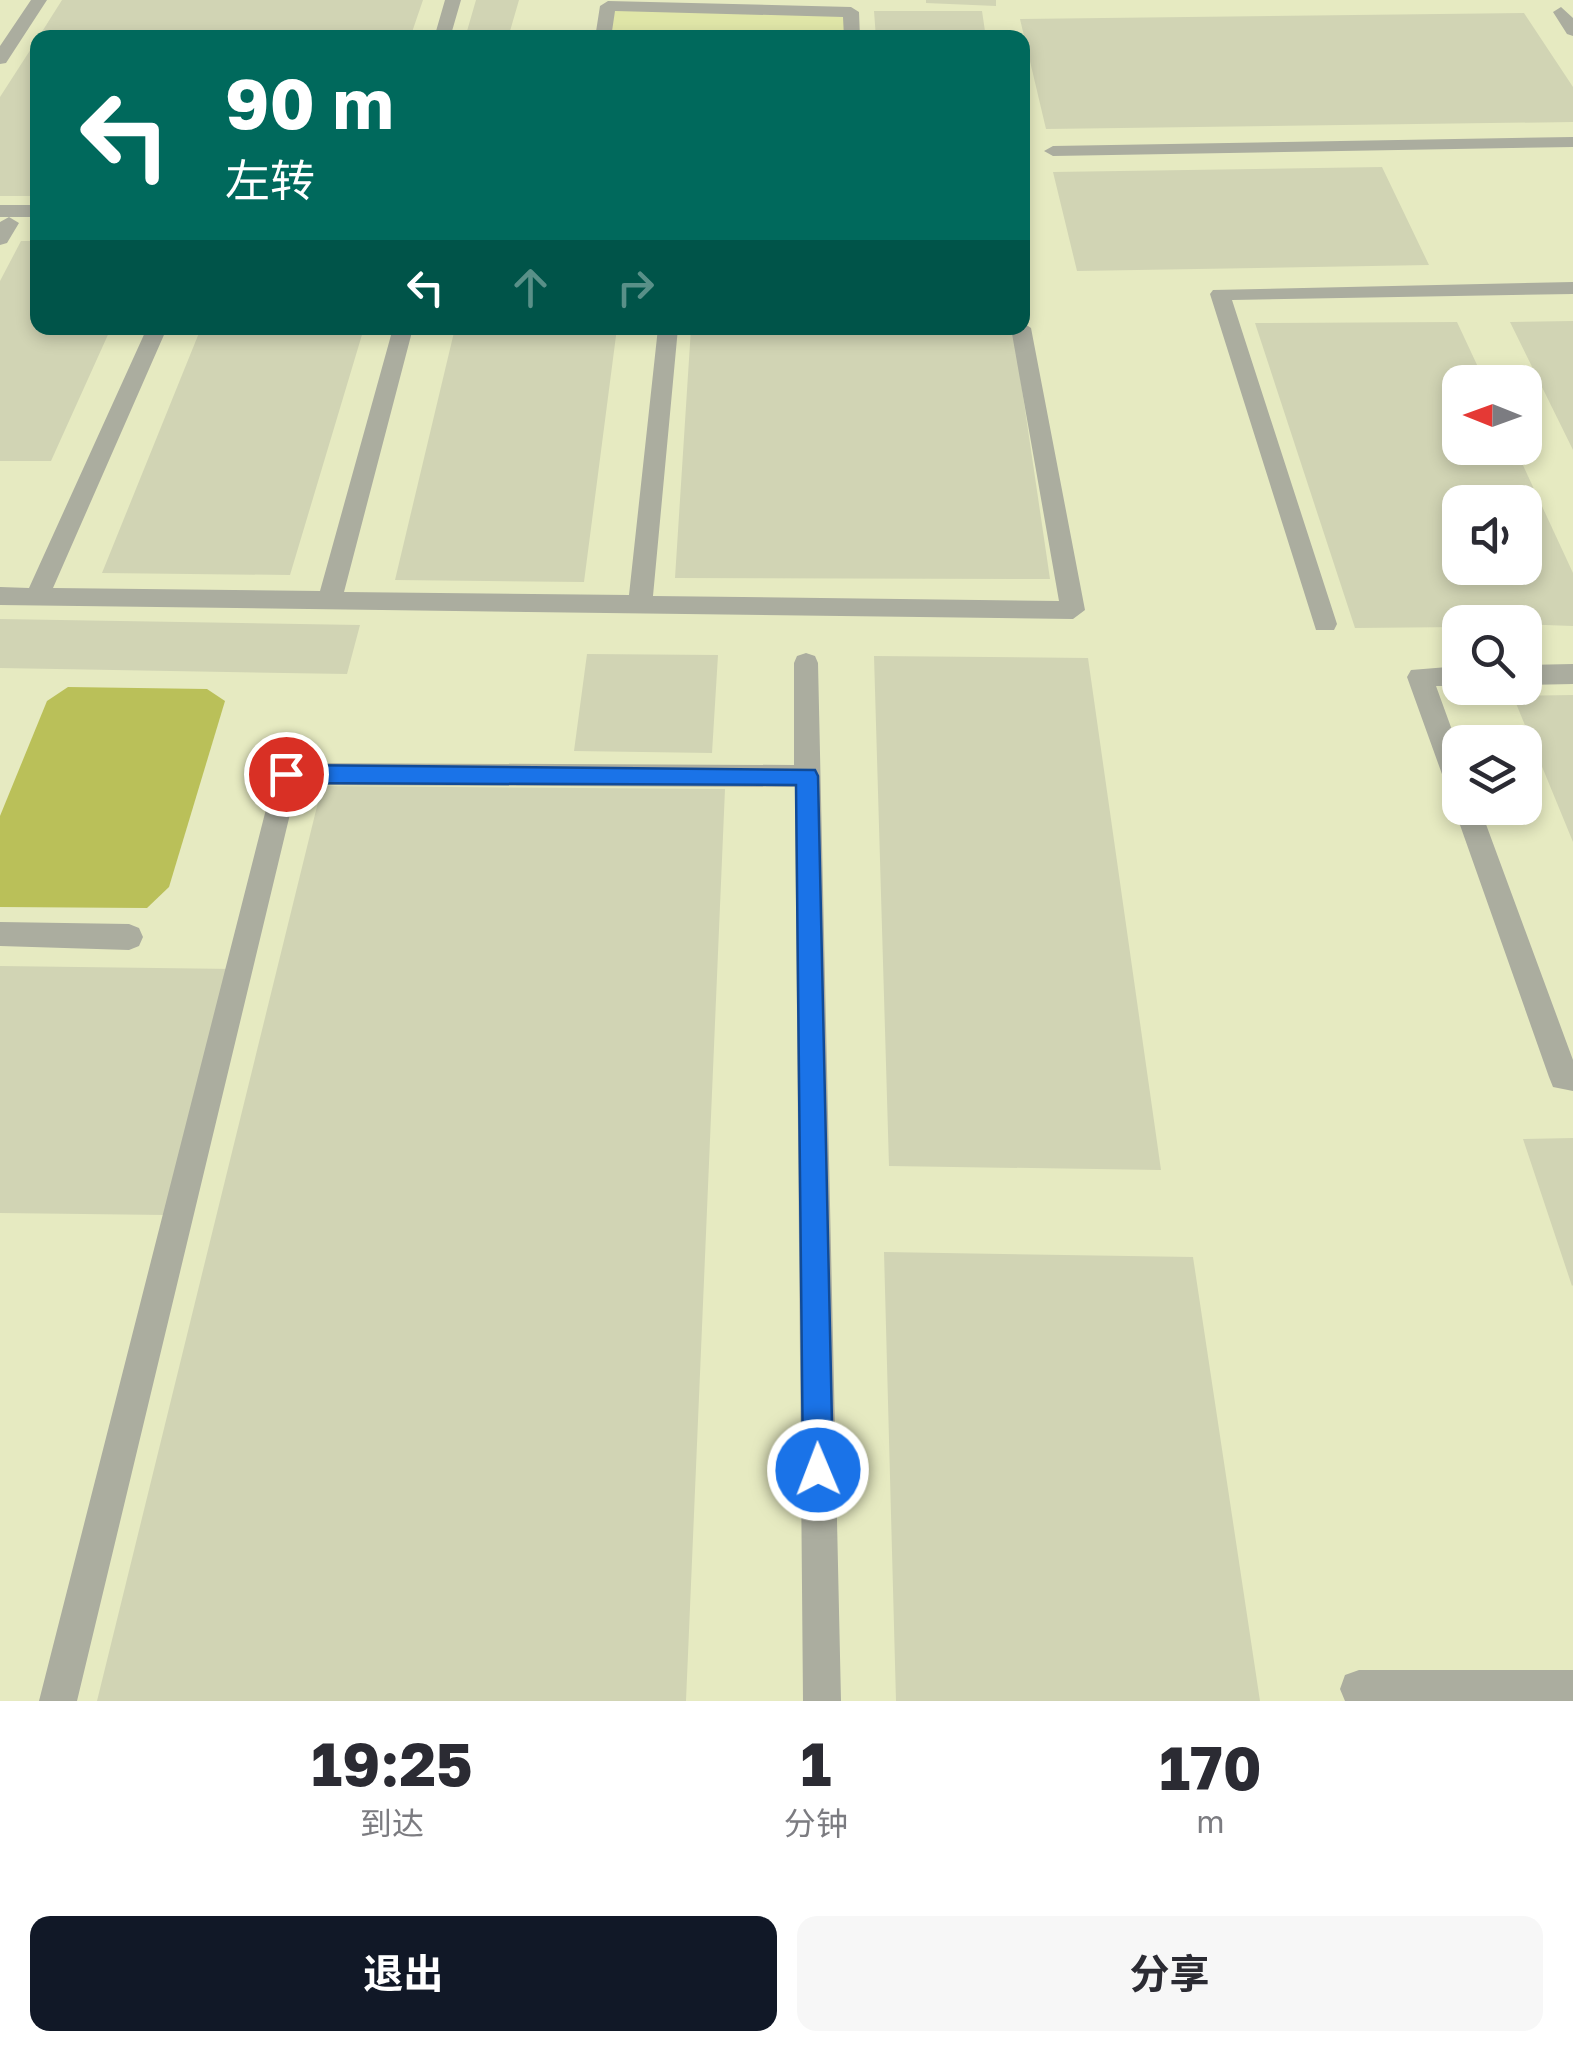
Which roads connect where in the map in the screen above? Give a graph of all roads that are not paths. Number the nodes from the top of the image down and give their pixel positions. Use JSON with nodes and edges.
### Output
{"nodes":[{"id":1,"x":39,"y":0,"type":"edge"},
{"id":2,"x":453,"y":0,"type":"edge"},
{"id":3,"x":745,"y":5,"type":"edge"},
{"id":4,"x":1561,"y":12,"type":"dead end"},
{"id":5,"x":444,"y":30,"type":"edge"},
{"id":6,"x":604,"y":30,"type":"edge"},
{"id":7,"x":852,"y":30,"type":"edge"},
{"id":8,"x":1573,"y":31,"type":"edge"},
{"id":9,"x":0,"y":59,"type":"edge"},
{"id":10,"x":1573,"y":142,"type":"edge"},
{"id":11,"x":1052,"y":151,"type":"dead end"},
{"id":12,"x":30,"y":214,"type":"edge"},
{"id":13,"x":30,"y":223,"type":"edge"},
{"id":14,"x":2,"y":224,"type":"edge"},
{"id":15,"x":1573,"y":288,"type":"edge"},
{"id":16,"x":154,"y":335,"type":"edge"},
{"id":17,"x":401,"y":335,"type":"edge"},
{"id":18,"x":667,"y":335,"type":"edge"},
{"id":19,"x":1022,"y":335,"type":"edge"},
{"id":20,"x":0,"y":596,"type":"edge"},
{"id":21,"x":36,"y":596,"type":"junction"},
{"id":22,"x":330,"y":600,"type":"junction"},
{"id":23,"x":640,"y":604,"type":"junction"},
{"id":24,"x":1324,"y":624,"type":"dead end"},
{"id":25,"x":806,"y":662,"type":"dead end"},
{"id":26,"x":1542,"y":674,"type":"edge"},
{"id":27,"x":1573,"y":674,"type":"edge"},
{"id":28,"x":1442,"y":676,"type":"edge"},
{"id":29,"x":1442,"y":738,"type":"edge"},
{"id":30,"x":807,"y":776,"type":"junction"},
{"id":31,"x":1473,"y":825,"type":"edge"},
{"id":32,"x":0,"y":934,"type":"edge"},
{"id":33,"x":129,"y":937,"type":"dead end"},
{"id":34,"x":1573,"y":1076,"type":"edge"},
{"id":35,"x":1359,"y":1689,"type":"dead end"},
{"id":36,"x":1573,"y":1689,"type":"edge"},
{"id":37,"x":58,"y":1701,"type":"edge"},
{"id":38,"x":822,"y":1701,"type":"edge"}],
"edges":[{"from":1,"to":9,"type":"lane"},
{"from":2,"to":5,"type":"lane"},
{"from":3,"to":6,"type":"lane"},
{"from":3,"to":7,"type":"lane"},
{"from":4,"to":8,"type":"lane"},
{"from":10,"to":11,"type":"lane"},
{"from":12,"to":14,"type":"lane"},
{"from":13,"to":14,"type":"lane"},
{"from":15,"to":24,"type":"lane"},
{"from":16,"to":21,"type":"lane"},
{"from":17,"to":22,"type":"lane"},
{"from":18,"to":23,"type":"lane"},
{"from":19,"to":23,"type":"lane"},
{"from":20,"to":21,"type":"lane"},
{"from":21,"to":22,"type":"lane"},
{"from":22,"to":23,"type":"lane"},
{"from":25,"to":30,"type":"lane"},
{"from":26,"to":27,"type":"lane"},
{"from":28,"to":29,"type":"lane"},
{"from":30,"to":37,"type":"lane"},
{"from":30,"to":38,"type":"lane"},
{"from":31,"to":34,"type":"lane"},
{"from":32,"to":33,"type":"lane"},
{"from":35,"to":36,"type":"lane"}]}
